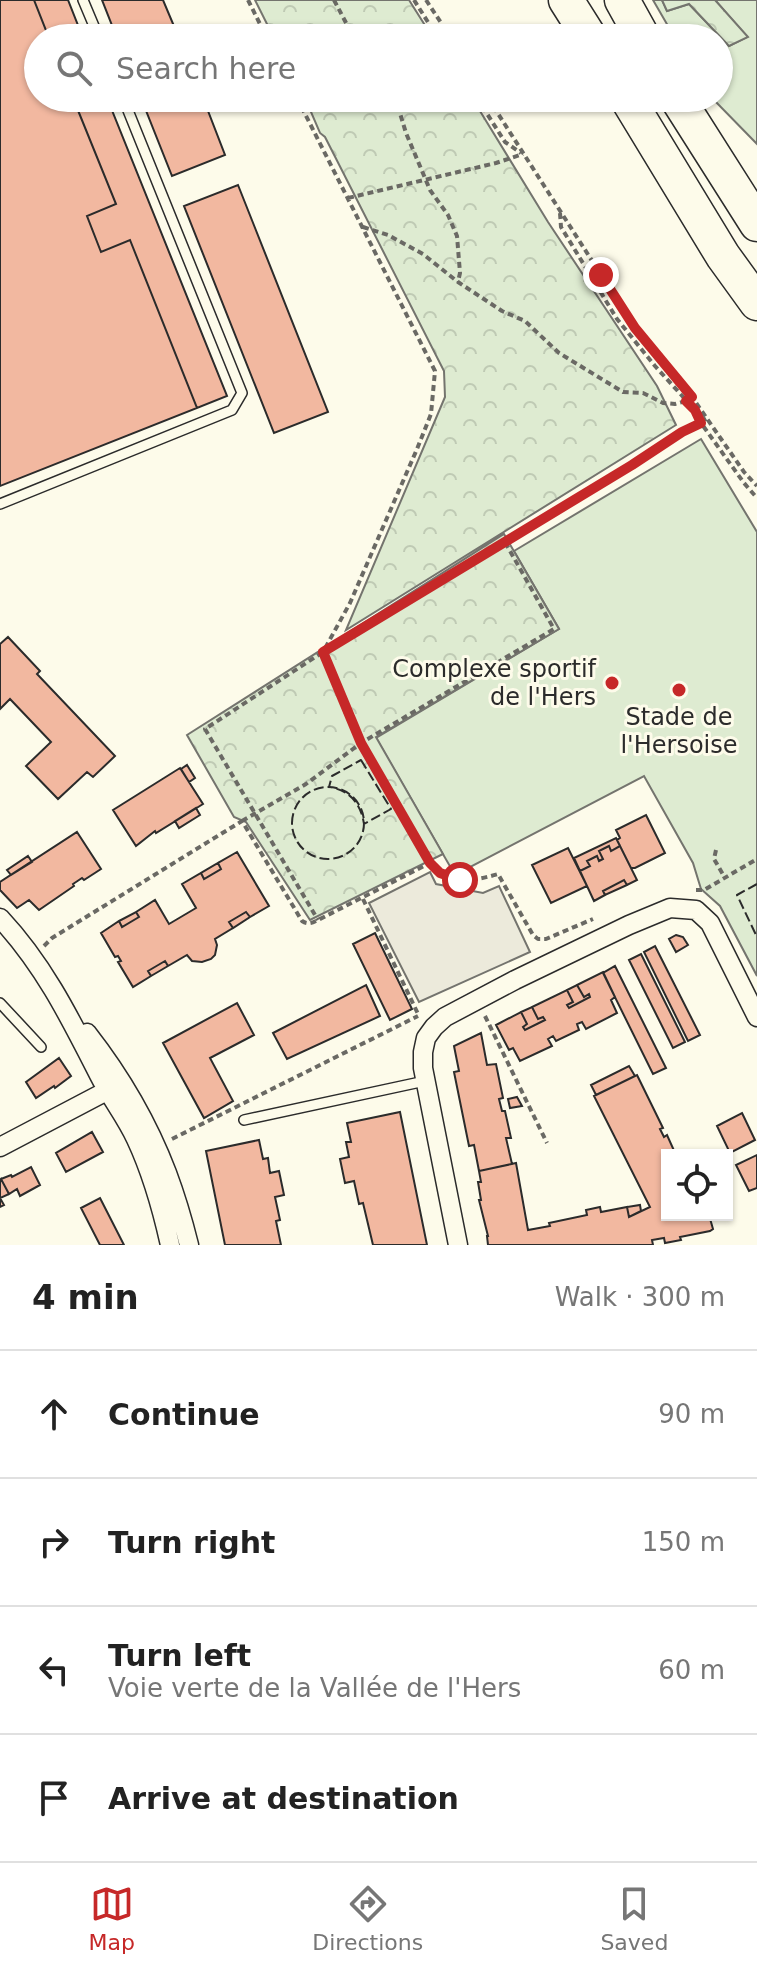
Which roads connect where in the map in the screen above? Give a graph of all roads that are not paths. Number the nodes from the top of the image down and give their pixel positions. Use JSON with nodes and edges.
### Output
{"nodes":[{"id":1,"x":83,"y":0,"type":"edge"},
{"id":2,"x":566,"y":0,"type":"edge"},
{"id":3,"x":573,"y":0,"type":"edge"},
{"id":4,"x":622,"y":0,"type":"edge"},
{"id":5,"x":93,"y":24,"type":"edge"},
{"id":6,"x":582,"y":24,"type":"edge"},
{"id":7,"x":584,"y":24,"type":"edge"},
{"id":8,"x":635,"y":24,"type":"edge"},
{"id":9,"x":129,"y":112,"type":"edge"},
{"id":10,"x":636,"y":112,"type":"edge"},
{"id":11,"x":686,"y":112,"type":"edge"},
{"id":12,"x":757,"y":224,"type":"edge"},
{"id":13,"x":757,"y":303,"type":"edge"},
{"id":14,"x":0,"y":504,"type":"edge"},
{"id":15,"x":0,"y":918,"type":"edge"},
{"id":16,"x":8,"y":940,"type":"edge"},
{"id":17,"x":0,"y":1003,"type":"edge"},
{"id":18,"x":757,"y":1017,"type":"edge"},
{"id":19,"x":41,"y":1047,"type":"dead end"},
{"id":20,"x":425,"y":1081,"type":"junction"},
{"id":21,"x":114,"y":1087,"type":"junction"},
{"id":22,"x":244,"y":1120,"type":"dead end"},
{"id":23,"x":0,"y":1147,"type":"edge"},
{"id":24,"x":170,"y":1245,"type":"edge"},
{"id":25,"x":189,"y":1245,"type":"edge"},
{"id":26,"x":458,"y":1245,"type":"edge"}],
"edges":[{"from":1,"to":5,"type":"lane"},
{"from":2,"to":6,"type":"highway"},
{"from":3,"to":7,"type":"highway"},
{"from":4,"to":8,"type":"highway"},
{"from":9,"to":14,"type":"lane"},
{"from":10,"to":13,"type":"highway"},
{"from":11,"to":12,"type":"highway"},
{"from":15,"to":16,"type":"street"},
{"from":16,"to":21,"type":"street"},
{"from":17,"to":19,"type":"lane"},
{"from":18,"to":20,"type":"street"},
{"from":20,"to":22,"type":"lane"},
{"from":20,"to":26,"type":"street"},
{"from":21,"to":23,"type":"street"},
{"from":21,"to":24,"type":"street"},
{"from":21,"to":25,"type":"street"}]}
